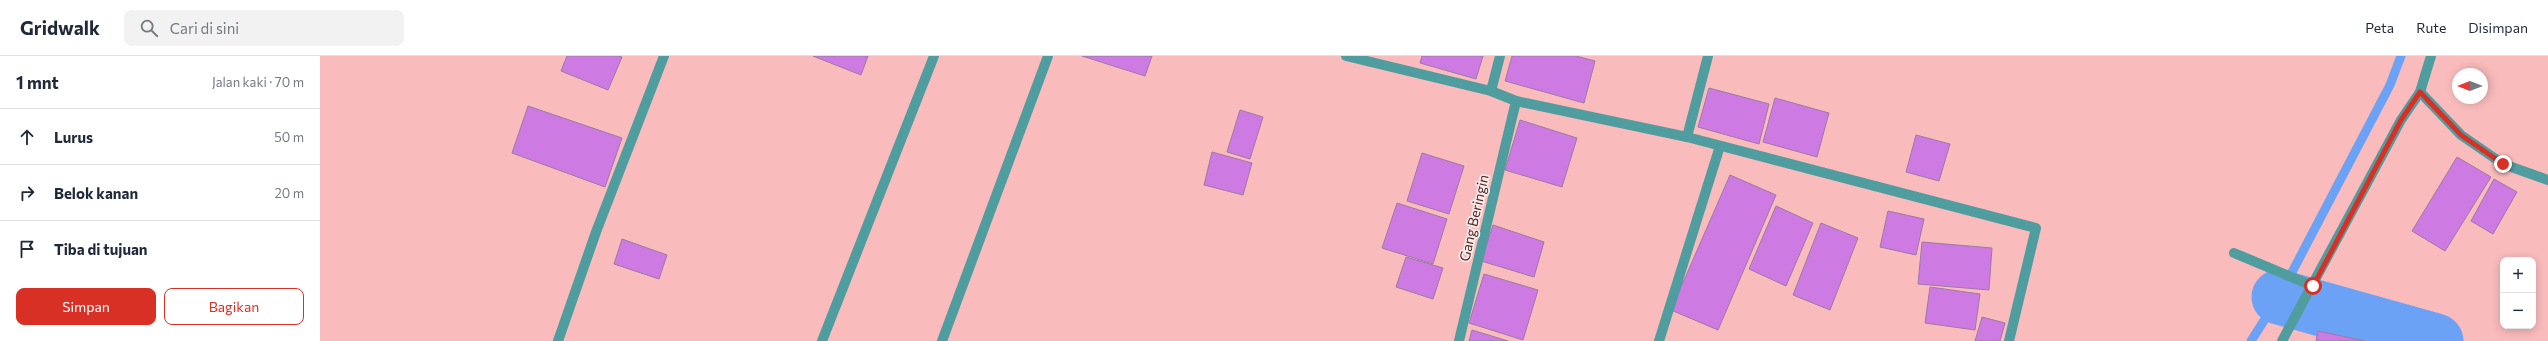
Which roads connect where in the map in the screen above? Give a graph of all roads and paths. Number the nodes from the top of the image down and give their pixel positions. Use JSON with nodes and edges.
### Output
{"nodes":[{"id":1,"x":664,"y":56,"type":"edge"},
{"id":2,"x":934,"y":56,"type":"edge"},
{"id":3,"x":1048,"y":56,"type":"edge"},
{"id":4,"x":1346,"y":56,"type":"edge"},
{"id":5,"x":1500,"y":56,"type":"edge"},
{"id":6,"x":1708,"y":56,"type":"edge"},
{"id":7,"x":2431,"y":56,"type":"edge"},
{"id":8,"x":1491,"y":91,"type":"junction"},
{"id":9,"x":2420,"y":92,"type":"junction"},
{"id":10,"x":1516,"y":101,"type":"junction"},
{"id":11,"x":1687,"y":137,"type":"junction"},
{"id":12,"x":1720,"y":146,"type":"junction"},
{"id":13,"x":2548,"y":180,"type":"edge"},
{"id":14,"x":2234,"y":253,"type":"dead end"},
{"id":15,"x":2311,"y":290,"type":"junction"},
{"id":16,"x":558,"y":341,"type":"edge"},
{"id":17,"x":822,"y":341,"type":"edge"},
{"id":18,"x":942,"y":341,"type":"edge"},
{"id":19,"x":1459,"y":341,"type":"edge"},
{"id":20,"x":1659,"y":341,"type":"edge"},
{"id":21,"x":2009,"y":341,"type":"edge"},
{"id":22,"x":2282,"y":341,"type":"edge"}],
"edges":[{"from":1,"to":16,"type":"street"},
{"from":2,"to":17,"type":"street"},
{"from":3,"to":18,"type":"street"},
{"from":4,"to":8,"type":"street"},
{"from":5,"to":8,"type":"street"},
{"from":6,"to":11,"type":"street"},
{"from":7,"to":9,"type":"street"},
{"from":8,"to":10,"type":"street"},
{"from":9,"to":13,"type":"street"},
{"from":9,"to":15,"type":"street"},
{"from":10,"to":11,"type":"street"},
{"from":10,"to":19,"type":"street","name":"Gang Beringin"},
{"from":11,"to":12,"type":"street"},
{"from":12,"to":20,"type":"street"},
{"from":12,"to":21,"type":"street"},
{"from":14,"to":15,"type":"street"},
{"from":15,"to":22,"type":"street"}]}
